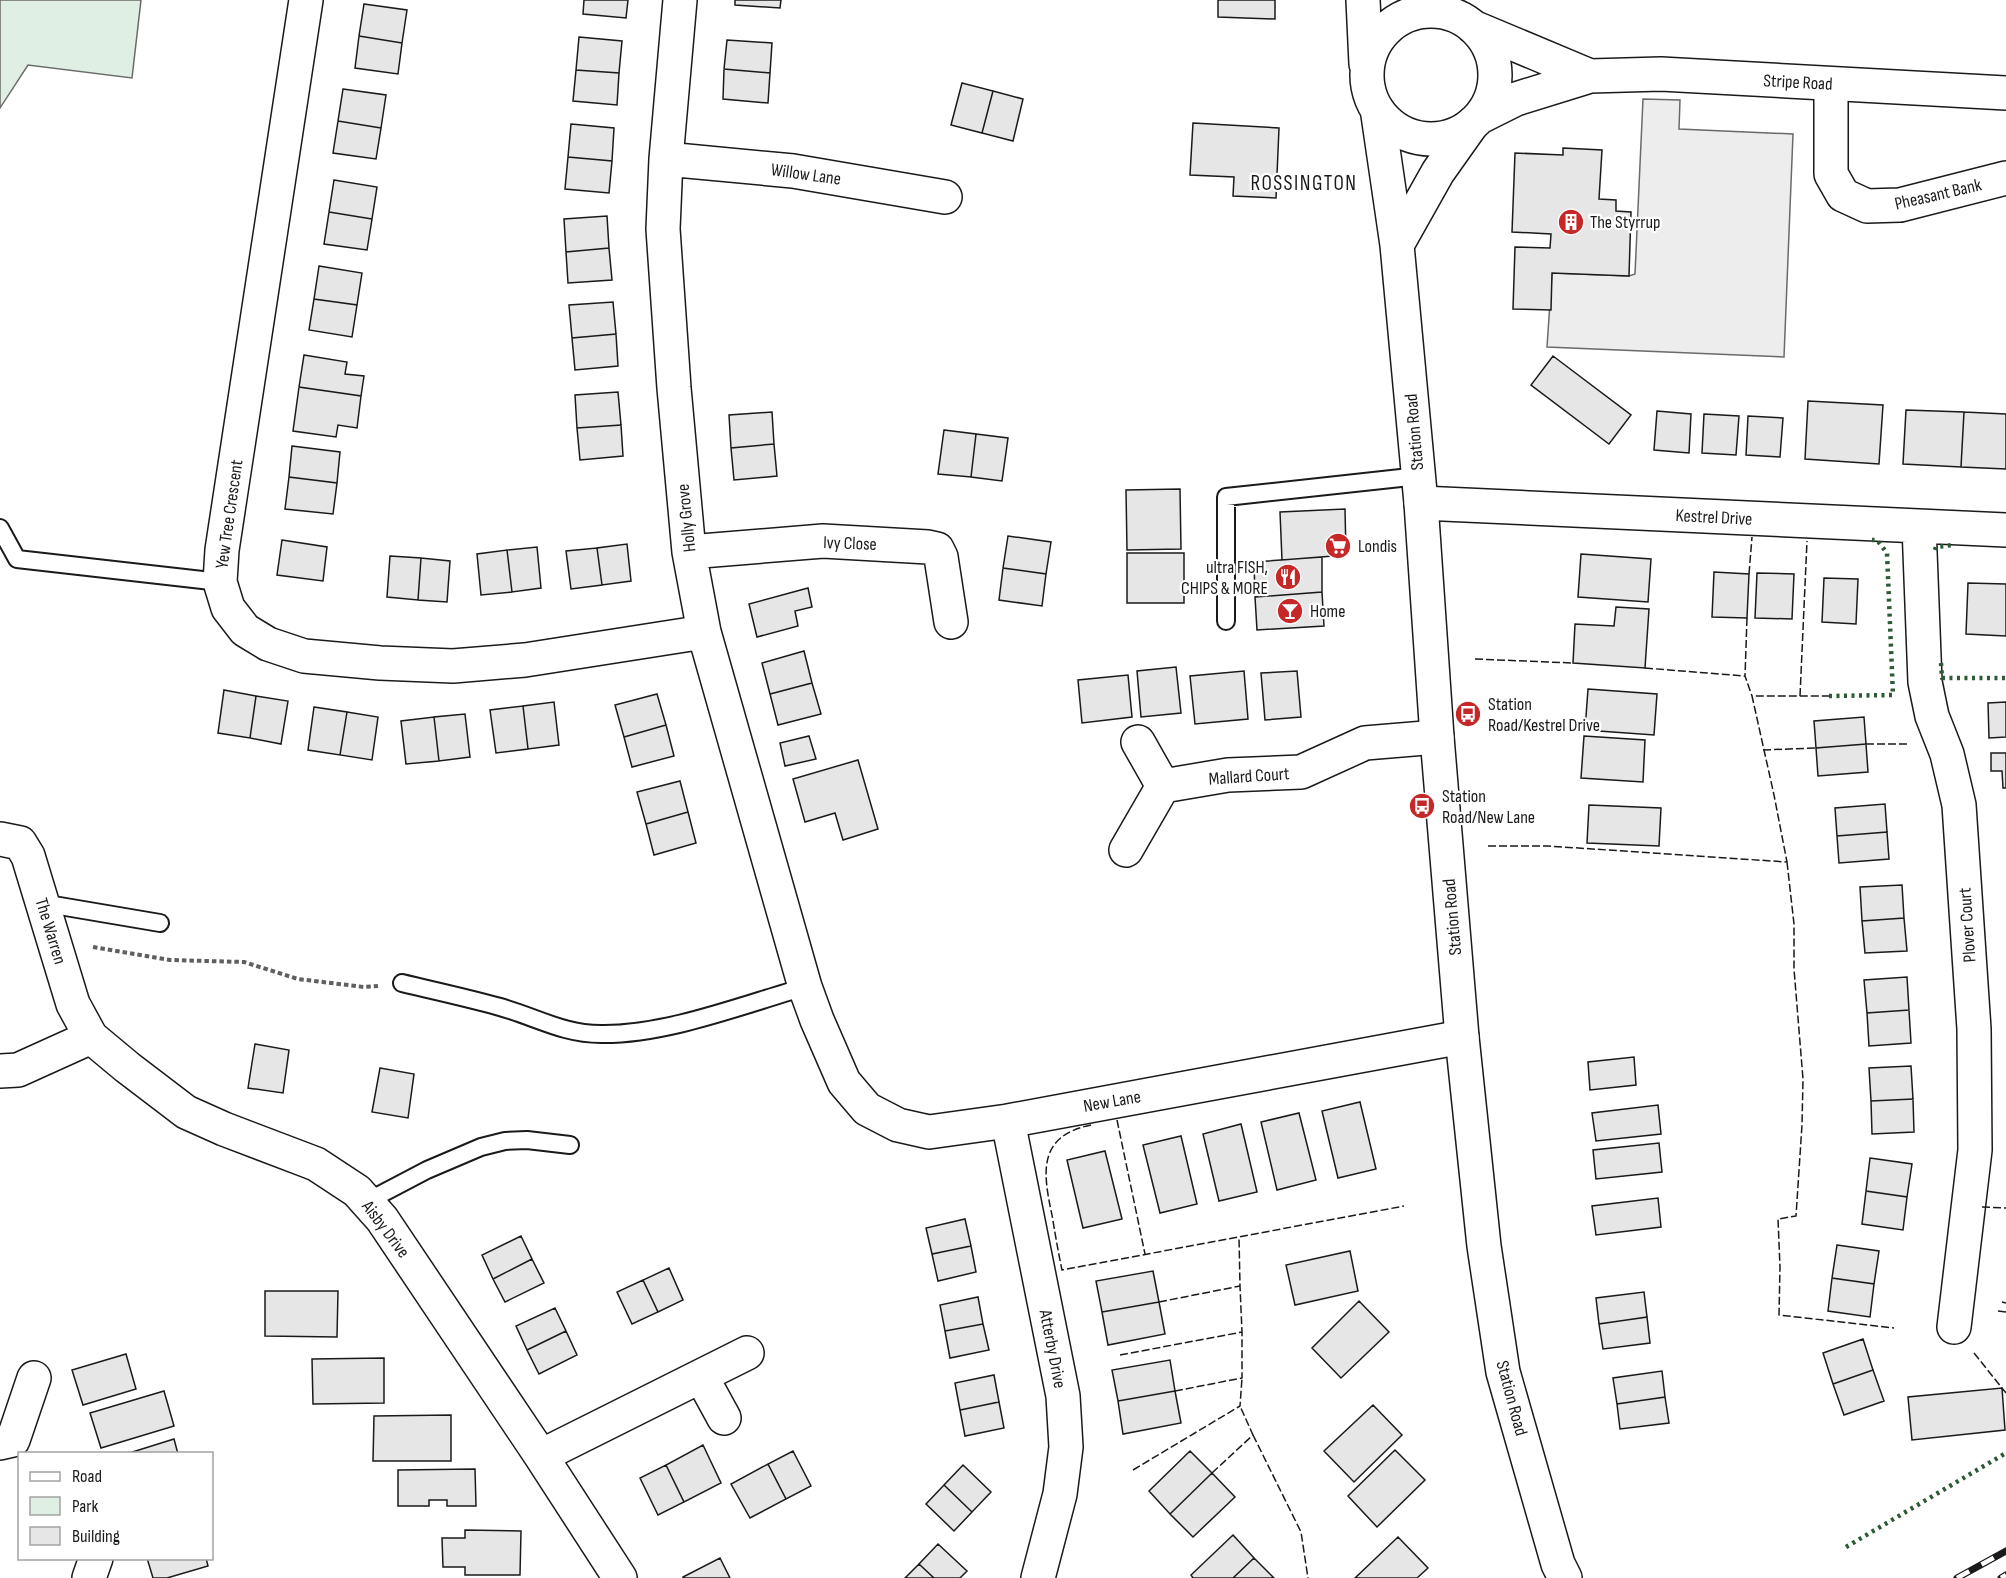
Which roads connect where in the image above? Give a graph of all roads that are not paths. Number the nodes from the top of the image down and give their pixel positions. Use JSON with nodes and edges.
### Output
{"nodes":[{"id":1,"x":306,"y":0,"type":"edge"},
{"id":2,"x":680,"y":0,"type":"edge"},
{"id":3,"x":1363,"y":0,"type":"edge"},
{"id":4,"x":1457,"y":14,"type":"edge"},
{"id":5,"x":1367,"y":74,"type":"junction"},
{"id":6,"x":1590,"y":76,"type":"junction"},
{"id":7,"x":1831,"y":84,"type":"junction"},
{"id":8,"x":2006,"y":93,"type":"edge"},
{"id":9,"x":1378,"y":115,"type":"junction"},
{"id":10,"x":1476,"y":121,"type":"junction"},
{"id":11,"x":666,"y":159,"type":"junction"},
{"id":12,"x":2006,"y":178,"type":"edge"},
{"id":13,"x":945,"y":197,"type":"dead end"},
{"id":14,"x":1397,"y":245,"type":"junction"},
{"id":15,"x":1420,"y":490,"type":"junction"},
{"id":16,"x":1919,"y":526,"type":"junction"},
{"id":17,"x":0,"y":528,"type":"edge"},
{"id":18,"x":2006,"y":530,"type":"edge"},
{"id":19,"x":689,"y":552,"type":"junction"},
{"id":20,"x":220,"y":582,"type":"junction"},
{"id":21,"x":1226,"y":621,"type":"dead end"},
{"id":22,"x":951,"y":622,"type":"dead end"},
{"id":23,"x":704,"y":632,"type":"junction"},
{"id":24,"x":1437,"y":738,"type":"junction"},
{"id":25,"x":1138,"y":742,"type":"dead end"},
{"id":26,"x":1163,"y":786,"type":"junction"},
{"id":27,"x":0,"y":839,"type":"edge"},
{"id":28,"x":1126,"y":850,"type":"dead end"},
{"id":29,"x":42,"y":903,"type":"junction"},
{"id":30,"x":160,"y":923,"type":"dead end"},
{"id":31,"x":402,"y":983,"type":"road end"},
{"id":32,"x":805,"y":987,"type":"junction"},
{"id":33,"x":817,"y":1020,"type":"joint"},
{"id":34,"x":92,"y":1036,"type":"junction"},
{"id":35,"x":1462,"y":1037,"type":"junction"},
{"id":36,"x":0,"y":1071,"type":"edge"},
{"id":37,"x":1008,"y":1121,"type":"junction"},
{"id":38,"x":570,"y":1145,"type":"dead end"},
{"id":39,"x":366,"y":1202,"type":"junction"},
{"id":40,"x":1954,"y":1327,"type":"dead end"},
{"id":41,"x":747,"y":1353,"type":"dead end"},
{"id":42,"x":701,"y":1376,"type":"junction"},
{"id":43,"x":34,"y":1378,"type":"dead end"},
{"id":44,"x":724,"y":1418,"type":"dead end"},
{"id":45,"x":14,"y":1446,"type":"edge"},
{"id":46,"x":541,"y":1456,"type":"junction"},
{"id":47,"x":95,"y":1560,"type":"edge"},
{"id":48,"x":89,"y":1578,"type":"edge"},
{"id":49,"x":620,"y":1578,"type":"edge"},
{"id":50,"x":1038,"y":1578,"type":"edge"},
{"id":51,"x":1565,"y":1578,"type":"edge"}],
"edges":[{"from":1,"to":20,"type":"street","name":"Yew Tree Crescent"},
{"from":2,"to":11,"type":"street","name":"Holly Grove"},
{"from":3,"to":5,"type":"street"},
{"from":4,"to":5,"type":"street"},
{"from":4,"to":6,"type":"street","name":"Stripe Road"},
{"from":4,"to":10,"type":"street"},
{"from":5,"to":9,"type":"street"},
{"from":6,"to":7,"type":"street","name":"Stripe Road"},
{"from":6,"to":10,"type":"street","name":"Stripe Road"},
{"from":7,"to":8,"type":"street","name":"Stripe Road"},
{"from":7,"to":12,"type":"street","name":"Pheasant Bank"},
{"from":9,"to":10,"type":"street"},
{"from":9,"to":14,"type":"street","name":"Station Road"},
{"from":10,"to":14,"type":"street"},
{"from":11,"to":13,"type":"street","name":"Willow Lane"},
{"from":11,"to":19,"type":"street","name":"Holly Grove"},
{"from":14,"to":15,"type":"street","name":"Station Road"},
{"from":15,"to":16,"type":"street","name":"Kestrel Drive"},
{"from":15,"to":21,"type":"lane"},
{"from":15,"to":24,"type":"street","name":"Station Road"},
{"from":16,"to":18,"type":"street","name":"Kestrel Drive"},
{"from":16,"to":40,"type":"street","name":"Plover Court"},
{"from":17,"to":20,"type":"lane"},
{"from":19,"to":22,"type":"street","name":"Ivy Close"},
{"from":19,"to":23,"type":"street","name":"Holly Grove"},
{"from":20,"to":23,"type":"street","name":"Yew Tree Crescent"},
{"from":23,"to":32,"type":"street","name":"Holly Grove"},
{"from":24,"to":26,"type":"street","name":"Mallard Court"},
{"from":24,"to":35,"type":"street","name":"Station Road"},
{"from":25,"to":26,"type":"street"},
{"from":26,"to":28,"type":"street"},
{"from":27,"to":29,"type":"street","name":"The Warren"},
{"from":29,"to":30,"type":"lane"},
{"from":29,"to":34,"type":"street","name":"The Warren"},
{"from":31,"to":32,"type":"lane"},
{"from":32,"to":33,"type":"street","name":"Holly Grove"},
{"from":33,"to":37,"type":"street","name":"New Lane"},
{"from":34,"to":36,"type":"street"},
{"from":34,"to":39,"type":"street","name":"Aisby Drive"},
{"from":35,"to":37,"type":"street","name":"New Lane"},
{"from":35,"to":51,"type":"street","name":"Station Road"},
{"from":37,"to":50,"type":"street","name":"Atterby Drive"},
{"from":38,"to":39,"type":"lane"},
{"from":39,"to":46,"type":"street","name":"Aisby Drive"},
{"from":41,"to":42,"type":"street"},
{"from":42,"to":44,"type":"street"},
{"from":42,"to":46,"type":"street"},
{"from":43,"to":45,"type":"street"},
{"from":46,"to":49,"type":"street","name":"Aisby Drive"},
{"from":47,"to":48,"type":"street"}]}
